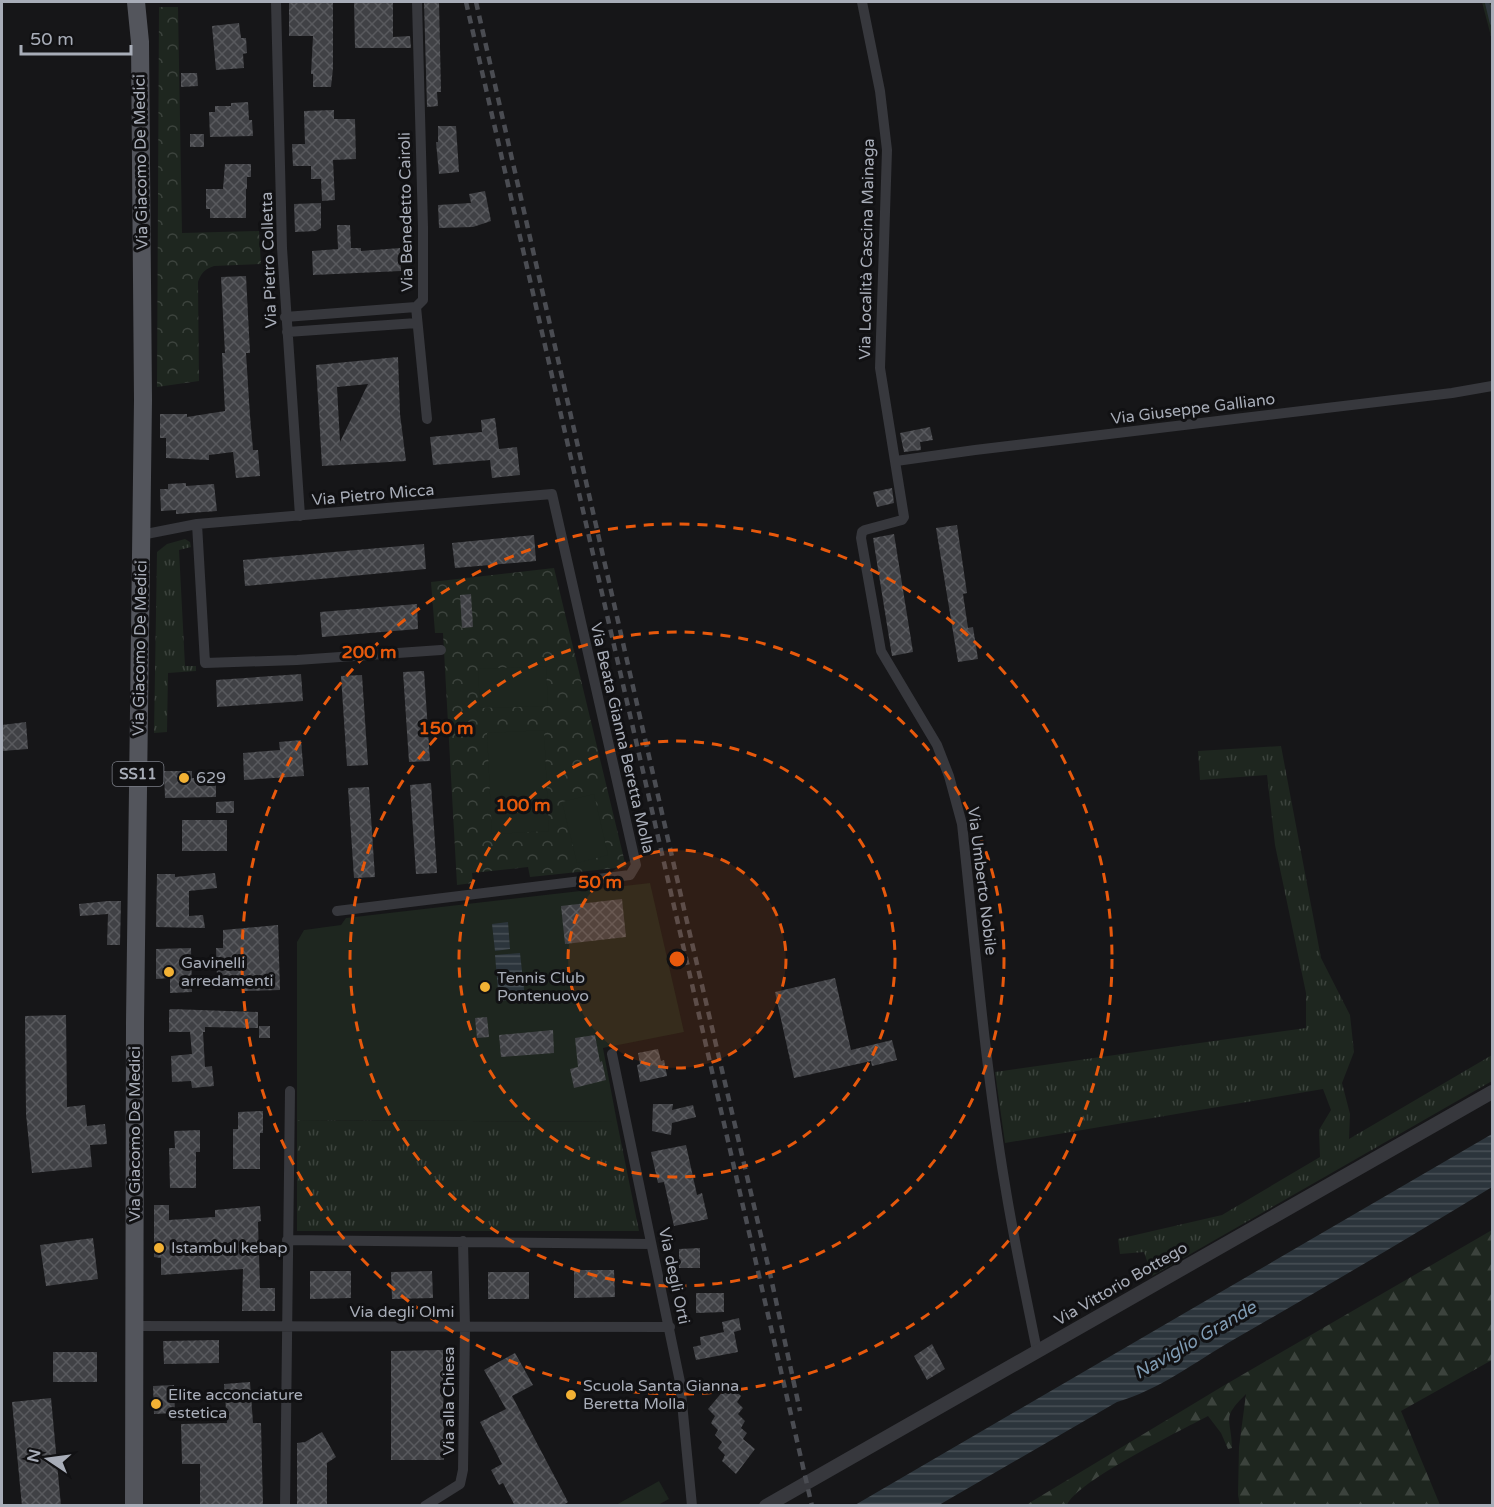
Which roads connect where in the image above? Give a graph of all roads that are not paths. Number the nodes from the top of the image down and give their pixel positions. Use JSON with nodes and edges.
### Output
{"nodes":[{"id":1,"x":136,"y":2,"type":"edge"},
{"id":2,"x":141,"y":2,"type":"edge"},
{"id":3,"x":276,"y":2,"type":"edge"},
{"id":4,"x":417,"y":2,"type":"edge"},
{"id":5,"x":862,"y":2,"type":"edge"},
{"id":6,"x":140,"y":42,"type":"junction"},
{"id":7,"x":416,"y":307,"type":"junction"},
{"id":8,"x":285,"y":317,"type":"junction"},
{"id":9,"x":417,"y":323,"type":"junction"},
{"id":10,"x":287,"y":332,"type":"junction"},
{"id":11,"x":1492,"y":386,"type":"edge"},
{"id":12,"x":426,"y":419,"type":"dead end"},
{"id":13,"x":896,"y":461,"type":"junction"},
{"id":14,"x":552,"y":494,"type":"joint"},
{"id":15,"x":300,"y":516,"type":"junction"},
{"id":16,"x":197,"y":524,"type":"junction"},
{"id":17,"x":141,"y":535,"type":"junction"},
{"id":18,"x":441,"y":650,"type":"dead end"},
{"id":19,"x":337,"y":911,"type":"dead end"},
{"id":20,"x":612,"y":1054,"type":"dead end"},
{"id":21,"x":290,"y":1091,"type":"dead end"},
{"id":22,"x":1492,"y":1092,"type":"edge"},
{"id":23,"x":287,"y":1240,"type":"junction"},
{"id":24,"x":463,"y":1241,"type":"junction"},
{"id":25,"x":651,"y":1244,"type":"junction"},
{"id":26,"x":134,"y":1326,"type":"junction"},
{"id":27,"x":286,"y":1326,"type":"junction"},
{"id":28,"x":670,"y":1327,"type":"junction"},
{"id":29,"x":465,"y":1328,"type":"junction"},
{"id":30,"x":1037,"y":1351,"type":"junction"},
{"id":31,"x":134,"y":1506,"type":"edge"},
{"id":32,"x":285,"y":1506,"type":"edge"},
{"id":33,"x":425,"y":1506,"type":"edge"},
{"id":34,"x":692,"y":1506,"type":"edge"},
{"id":35,"x":766,"y":1506,"type":"edge"}],
"edges":[{"from":1,"to":6,"type":"main road","number":"SS11"},
{"from":2,"to":6,"type":"street"},
{"from":3,"to":8,"type":"street","name":"Via Pietro Colletta"},
{"from":4,"to":7,"type":"street","name":"Via Benedetto Cairoli"},
{"from":5,"to":13,"type":"street","name":"Via Località Cascina Mainaga"},
{"from":6,"to":17,"type":"main road","name":"Via Giacomo De Medici","number":"SS11"},
{"from":7,"to":8,"type":"street"},
{"from":7,"to":9,"type":"street","name":"Via Benedetto Cairoli"},
{"from":8,"to":10,"type":"street","name":"Via Pietro Colletta"},
{"from":9,"to":10,"type":"street"},
{"from":9,"to":12,"type":"street","name":"Via Benedetto Cairoli"},
{"from":10,"to":15,"type":"street","name":"Via Pietro Colletta"},
{"from":11,"to":13,"type":"street","name":"Via Giuseppe Galliano"},
{"from":13,"to":30,"type":"street","name":"Via Umberto Nobile"},
{"from":14,"to":15,"type":"street","name":"Via Pietro Micca"},
{"from":14,"to":19,"type":"street","name":"Via Beata Gianna Beretta Molla"},
{"from":15,"to":16,"type":"street","name":"Via Pietro Micca"},
{"from":16,"to":17,"type":"street","name":"Via Pietro Micca"},
{"from":16,"to":18,"type":"street"},
{"from":17,"to":26,"type":"main road","name":"Via Giacomo De Medici","number":"SS11"},
{"from":20,"to":25,"type":"street","name":"Via degli Orti"},
{"from":21,"to":23,"type":"street"},
{"from":22,"to":30,"type":"street","name":"Via Vittorio Bottego"},
{"from":23,"to":24,"type":"street"},
{"from":23,"to":27,"type":"street"},
{"from":24,"to":25,"type":"street"},
{"from":24,"to":29,"type":"street","name":"Via alla Chiesa"},
{"from":25,"to":28,"type":"street","name":"Via degli Orti"},
{"from":26,"to":27,"type":"street","name":"Via degli Olmi"},
{"from":26,"to":31,"type":"main road","name":"Via Giacomo De Medici","number":"SS11"},
{"from":27,"to":29,"type":"street","name":"Via degli Olmi"},
{"from":27,"to":32,"type":"street"},
{"from":28,"to":29,"type":"street","name":"Via degli Olmi"},
{"from":28,"to":34,"type":"street","name":"Via degli Orti"},
{"from":29,"to":33,"type":"street","name":"Via alla Chiesa"},
{"from":30,"to":35,"type":"street","name":"Via Vittorio Bottego"}]}
